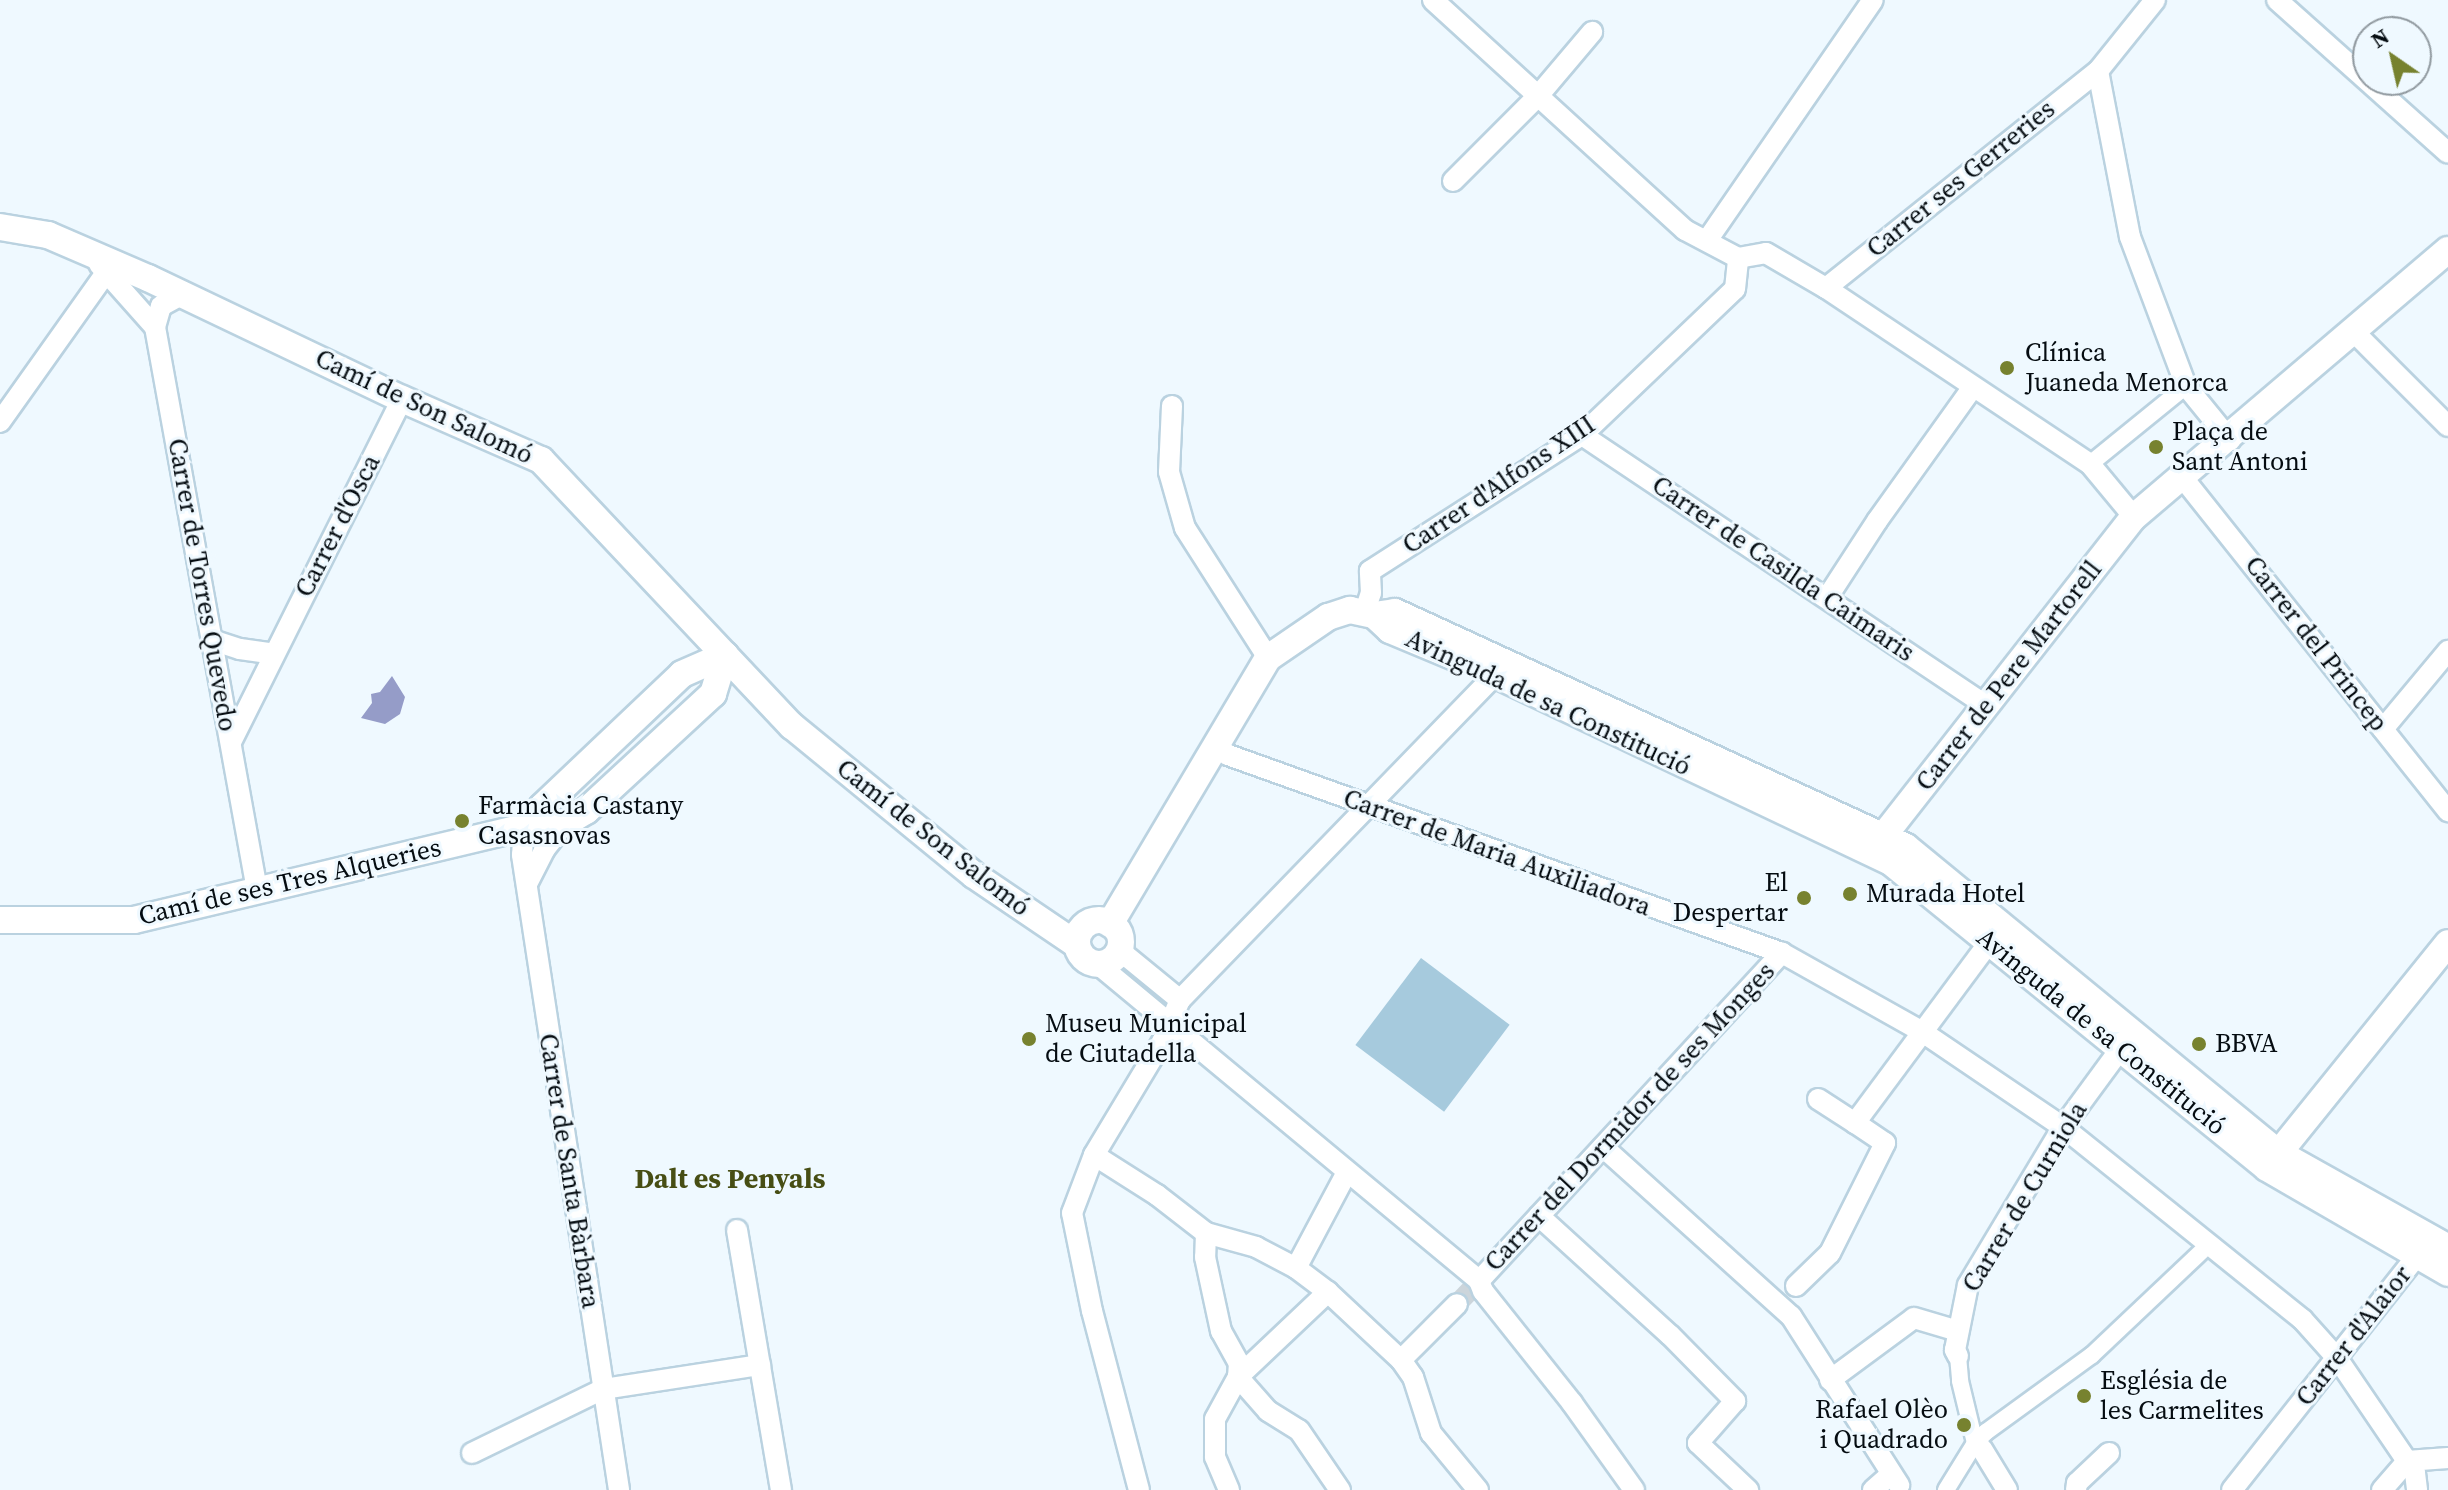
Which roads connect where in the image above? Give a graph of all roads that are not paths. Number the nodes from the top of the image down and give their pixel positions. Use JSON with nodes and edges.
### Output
{"nodes":[{"id":1,"x":1433,"y":0,"type":"edge"},
{"id":2,"x":1873,"y":0,"type":"edge"},
{"id":3,"x":2155,"y":0,"type":"edge"},
{"id":4,"x":2277,"y":0,"type":"edge"},
{"id":5,"x":1592,"y":32,"type":"dead end"},
{"id":6,"x":2098,"y":71,"type":"junction"},
{"id":7,"x":1538,"y":96,"type":"junction"},
{"id":8,"x":2448,"y":153,"type":"edge"},
{"id":9,"x":1453,"y":181,"type":"dead end"},
{"id":10,"x":0,"y":227,"type":"edge"},
{"id":11,"x":1708,"y":239,"type":"junction"},
{"id":12,"x":2448,"y":250,"type":"edge"},
{"id":13,"x":1738,"y":258,"type":"junction"},
{"id":14,"x":99,"y":264,"type":"junction"},
{"id":15,"x":1826,"y":288,"type":"junction"},
{"id":16,"x":123,"y":294,"type":"junction"},
{"id":17,"x":183,"y":294,"type":"junction"},
{"id":18,"x":90,"y":298,"type":"junction"},
{"id":19,"x":155,"y":327,"type":"junction"},
{"id":20,"x":2354,"y":332,"type":"junction"},
{"id":21,"x":2186,"y":386,"type":"junction"},
{"id":22,"x":1973,"y":387,"type":"junction"},
{"id":23,"x":402,"y":399,"type":"junction"},
{"id":24,"x":1172,"y":406,"type":"dead end"},
{"id":25,"x":0,"y":422,"type":"edge"},
{"id":26,"x":2448,"y":426,"type":"edge"},
{"id":27,"x":1582,"y":435,"type":"junction"},
{"id":28,"x":2230,"y":440,"type":"junction"},
{"id":29,"x":2090,"y":464,"type":"junction"},
{"id":30,"x":2183,"y":478,"type":"junction"},
{"id":31,"x":2134,"y":517,"type":"junction"},
{"id":32,"x":1827,"y":598,"type":"junction"},
{"id":33,"x":1370,"y":613,"type":"junction"},
{"id":34,"x":212,"y":640,"type":"junction"},
{"id":35,"x":2448,"y":651,"type":"edge"},
{"id":36,"x":274,"y":654,"type":"junction"},
{"id":37,"x":725,"y":655,"type":"junction"},
{"id":38,"x":1268,"y":658,"type":"junction"},
{"id":39,"x":1496,"y":674,"type":"junction"},
{"id":40,"x":1555,"y":685,"type":"junction"},
{"id":41,"x":713,"y":694,"type":"junction"},
{"id":42,"x":1984,"y":704,"type":"junction"},
{"id":43,"x":787,"y":721,"type":"junction"},
{"id":44,"x":2383,"y":729,"type":"junction"},
{"id":45,"x":231,"y":742,"type":"junction"},
{"id":46,"x":1216,"y":746,"type":"junction"},
{"id":47,"x":1368,"y":806,"type":"junction"},
{"id":48,"x":2448,"y":811,"type":"edge"},
{"id":49,"x":564,"y":824,"type":"junction"},
{"id":50,"x":530,"y":826,"type":"junction"},
{"id":51,"x":1874,"y":848,"type":"junction"},
{"id":52,"x":528,"y":882,"type":"junction"},
{"id":53,"x":257,"y":890,"type":"junction"},
{"id":54,"x":0,"y":920,"type":"edge"},
{"id":55,"x":1110,"y":924,"type":"junction"},
{"id":56,"x":1996,"y":934,"type":"junction"},
{"id":57,"x":2448,"y":943,"type":"edge"},
{"id":58,"x":1076,"y":944,"type":"junction"},
{"id":59,"x":1784,"y":949,"type":"junction"},
{"id":60,"x":1109,"y":958,"type":"junction"},
{"id":61,"x":1180,"y":1000,"type":"junction"},
{"id":62,"x":1167,"y":1025,"type":"junction"},
{"id":63,"x":1921,"y":1031,"type":"junction"},
{"id":64,"x":2126,"y":1040,"type":"junction"},
{"id":65,"x":1818,"y":1099,"type":"dead end"},
{"id":66,"x":1855,"y":1123,"type":"junction"},
{"id":67,"x":2063,"y":1127,"type":"junction"},
{"id":68,"x":1603,"y":1147,"type":"junction"},
{"id":69,"x":1094,"y":1155,"type":"junction"},
{"id":70,"x":2273,"y":1160,"type":"junction"},
{"id":71,"x":1346,"y":1174,"type":"junction"},
{"id":72,"x":1539,"y":1216,"type":"junction"},
{"id":73,"x":737,"y":1230,"type":"dead end"},
{"id":74,"x":1206,"y":1233,"type":"junction"},
{"id":75,"x":2205,"y":1248,"type":"junction"},
{"id":76,"x":2448,"y":1248,"type":"edge"},
{"id":77,"x":2417,"y":1256,"type":"junction"},
{"id":78,"x":1296,"y":1268,"type":"junction"},
{"id":79,"x":2448,"y":1273,"type":"edge"},
{"id":80,"x":1479,"y":1281,"type":"junction"},
{"id":81,"x":1328,"y":1292,"type":"junction"},
{"id":82,"x":1785,"y":1296,"type":"junction"},
{"id":83,"x":1457,"y":1304,"type":"tunnel mouth"},
{"id":84,"x":1958,"y":1331,"type":"junction"},
{"id":85,"x":1958,"y":1356,"type":"joint"},
{"id":86,"x":2337,"y":1358,"type":"junction"},
{"id":87,"x":1401,"y":1360,"type":"junction"},
{"id":88,"x":760,"y":1365,"type":"junction"},
{"id":89,"x":1238,"y":1377,"type":"junction"},
{"id":90,"x":1830,"y":1380,"type":"junction"},
{"id":91,"x":603,"y":1389,"type":"junction"},
{"id":92,"x":1981,"y":1441,"type":"junction"},
{"id":93,"x":472,"y":1453,"type":"dead end"},
{"id":94,"x":2109,"y":1453,"type":"dead end"},
{"id":95,"x":2448,"y":1458,"type":"edge"},
{"id":96,"x":2407,"y":1461,"type":"junction"},
{"id":97,"x":1898,"y":1483,"type":"edge"},
{"id":98,"x":619,"y":1490,"type":"edge"},
{"id":99,"x":781,"y":1490,"type":"edge"},
{"id":100,"x":1139,"y":1490,"type":"edge"},
{"id":101,"x":1229,"y":1490,"type":"edge"},
{"id":102,"x":1340,"y":1490,"type":"edge"},
{"id":103,"x":1478,"y":1490,"type":"edge"},
{"id":104,"x":1634,"y":1490,"type":"edge"},
{"id":105,"x":1748,"y":1490,"type":"edge"},
{"id":106,"x":1873,"y":1490,"type":"edge"},
{"id":107,"x":1946,"y":1490,"type":"edge"},
{"id":108,"x":2007,"y":1490,"type":"edge"},
{"id":109,"x":2076,"y":1490,"type":"edge"},
{"id":110,"x":2232,"y":1490,"type":"edge"},
{"id":111,"x":2382,"y":1490,"type":"edge"},
{"id":112,"x":2417,"y":1490,"type":"edge"}],
"edges":[{"from":1,"to":7,"type":"street"},
{"from":2,"to":11,"type":"street"},
{"from":3,"to":6,"type":"street","name":"Carrer ses Gerreries"},
{"from":4,"to":8,"type":"street"},
{"from":5,"to":7,"type":"street"},
{"from":6,"to":15,"type":"street","name":"Carrer ses Gerreries"},
{"from":6,"to":21,"type":"street"},
{"from":7,"to":9,"type":"street"},
{"from":7,"to":11,"type":"street"},
{"from":10,"to":14,"type":"street","name":"Camí de Son Salomó"},
{"from":11,"to":13,"type":"street"},
{"from":12,"to":20,"type":"street"},
{"from":13,"to":15,"type":"street"},
{"from":13,"to":27,"type":"street","name":"Carrer d'Alfons XIII"},
{"from":14,"to":16,"type":"street","name":"Camí de Son Salomó"},
{"from":14,"to":17,"type":"street","name":"Camí de Son Salomó"},
{"from":14,"to":18,"type":"street"},
{"from":15,"to":22,"type":"street"},
{"from":16,"to":17,"type":"street","name":"Camí de Son Salomó"},
{"from":16,"to":18,"type":"street","name":"Camí de Son Salomó"},
{"from":16,"to":19,"type":"street","name":"Camí de Son Salomó"},
{"from":17,"to":19,"type":"street"},
{"from":17,"to":23,"type":"street","name":"Camí de Son Salomó"},
{"from":18,"to":25,"type":"street"},
{"from":19,"to":34,"type":"street","name":"Carrer de Torres Quevedo"},
{"from":20,"to":26,"type":"street"},
{"from":20,"to":28,"type":"street"},
{"from":21,"to":28,"type":"street"},
{"from":21,"to":29,"type":"street"},
{"from":22,"to":29,"type":"street"},
{"from":22,"to":32,"type":"street"},
{"from":23,"to":36,"type":"street","name":"Carrer d'Osca"},
{"from":23,"to":37,"type":"street","name":"Camí de Son Salomó"},
{"from":24,"to":38,"type":"street"},
{"from":27,"to":32,"type":"street","name":"Carrer de Casilda Caimaris"},
{"from":27,"to":33,"type":"street","name":"Carrer d'Alfons XIII"},
{"from":28,"to":30,"type":"street"},
{"from":29,"to":31,"type":"street"},
{"from":30,"to":31,"type":"street"},
{"from":30,"to":44,"type":"street","name":"Carrer del Princep"},
{"from":31,"to":42,"type":"street","name":"Carrer de Pere Martorell"},
{"from":32,"to":42,"type":"street","name":"Carrer de Casilda Caimaris"},
{"from":33,"to":38,"type":"street"},
{"from":33,"to":39,"type":"street","name":"Avinguda de sa Constitució"},
{"from":33,"to":40,"type":"street","name":"Avinguda de sa Constitució"},
{"from":34,"to":36,"type":"street"},
{"from":34,"to":45,"type":"street","name":"Carrer de Torres Quevedo"},
{"from":35,"to":44,"type":"street"},
{"from":36,"to":45,"type":"street","name":"Carrer d'Osca"},
{"from":37,"to":41,"type":"street"},
{"from":37,"to":43,"type":"street","name":"Camí de Son Salomó"},
{"from":37,"to":50,"type":"street"},
{"from":38,"to":46,"type":"street"},
{"from":39,"to":40,"type":"street"},
{"from":39,"to":47,"type":"street"},
{"from":39,"to":51,"type":"street","name":"Avinguda de sa Constitució"},
{"from":40,"to":51,"type":"street","name":"Avinguda de sa Constitució"},
{"from":41,"to":43,"type":"street"},
{"from":41,"to":49,"type":"street"},
{"from":42,"to":51,"type":"street","name":"Carrer de Pere Martorell"},
{"from":43,"to":58,"type":"street","name":"Camí de Son Salomó"},
{"from":44,"to":48,"type":"street","name":"Carrer del Princep"},
{"from":45,"to":53,"type":"street","name":"Carrer de Torres Quevedo"},
{"from":46,"to":47,"type":"street","name":"Carrer de Maria Auxiliadora"},
{"from":46,"to":55,"type":"street"},
{"from":47,"to":59,"type":"street","name":"Carrer de Maria Auxiliadora"},
{"from":47,"to":61,"type":"street"},
{"from":49,"to":50,"type":"street","name":"Camí de ses Tres Alqueries"},
{"from":49,"to":52,"type":"street"},
{"from":50,"to":52,"type":"street","name":"Carrer de Santa Bàrbara"},
{"from":50,"to":53,"type":"street","name":"Camí de ses Tres Alqueries"},
{"from":51,"to":56,"type":"street","name":"Avinguda de sa Constitució"},
{"from":52,"to":91,"type":"street","name":"Carrer de Santa Bàrbara"},
{"from":53,"to":54,"type":"street","name":"Camí de ses Tres Alqueries"},
{"from":55,"to":58,"type":"street"},
{"from":55,"to":60,"type":"street"},
{"from":56,"to":63,"type":"street"},
{"from":56,"to":64,"type":"street","name":"Avinguda de sa Constitució"},
{"from":57,"to":70,"type":"street"},
{"from":58,"to":60,"type":"street"},
{"from":59,"to":63,"type":"street","name":"Carrer de Maria Auxiliadora"},
{"from":59,"to":68,"type":"street","name":"Carrer del Dormidor de ses Monges"},
{"from":60,"to":61,"type":"street"},
{"from":60,"to":62,"type":"street"},
{"from":61,"to":62,"type":"street"},
{"from":62,"to":69,"type":"street"},
{"from":62,"to":71,"type":"street"},
{"from":63,"to":66,"type":"street"},
{"from":63,"to":67,"type":"street","name":"Carrer de Maria Auxiliadora"},
{"from":64,"to":67,"type":"street","name":"Carrer de Curniola"},
{"from":64,"to":70,"type":"street","name":"Avinguda de sa Constitució"},
{"from":65,"to":66,"type":"street"},
{"from":66,"to":82,"type":"street"},
{"from":67,"to":75,"type":"street","name":"Carrer de Maria Auxiliadora"},
{"from":67,"to":84,"type":"street","name":"Carrer de Curniola"},
{"from":68,"to":72,"type":"street","name":"Carrer del Dormidor de ses Monges"},
{"from":68,"to":82,"type":"street"},
{"from":69,"to":74,"type":"street"},
{"from":69,"to":100,"type":"street"},
{"from":70,"to":76,"type":"street","name":"Avinguda de sa Constitució"},
{"from":70,"to":77,"type":"street","name":"Avinguda de sa Constitució"},
{"from":71,"to":78,"type":"street"},
{"from":71,"to":80,"type":"street"},
{"from":72,"to":80,"type":"street","name":"Carrer del Dormidor de ses Monges"},
{"from":72,"to":105,"type":"street"},
{"from":73,"to":88,"type":"street"},
{"from":74,"to":78,"type":"street"},
{"from":74,"to":89,"type":"street"},
{"from":75,"to":86,"type":"street","name":"Carrer de Maria Auxiliadora"},
{"from":75,"to":92,"type":"street"},
{"from":77,"to":79,"type":"street","name":"Avinguda de sa Constitució"},
{"from":77,"to":86,"type":"street","name":"Carrer d'Alaior"},
{"from":78,"to":81,"type":"street"},
{"from":80,"to":104,"type":"street"},
{"from":81,"to":87,"type":"street"},
{"from":81,"to":89,"type":"street"},
{"from":82,"to":90,"type":"street"},
{"from":83,"to":87,"type":"street"},
{"from":84,"to":85,"type":"street","name":"Carrer de Curniola"},
{"from":84,"to":90,"type":"street"},
{"from":85,"to":92,"type":"street"},
{"from":86,"to":96,"type":"street","name":"Carrer de Maria Auxiliadora"},
{"from":86,"to":110,"type":"street","name":"Carrer d'Alaior"},
{"from":87,"to":103,"type":"street"},
{"from":88,"to":91,"type":"street"},
{"from":88,"to":99,"type":"street"},
{"from":89,"to":101,"type":"street"},
{"from":89,"to":102,"type":"street"},
{"from":90,"to":97,"type":"street"},
{"from":91,"to":93,"type":"street"},
{"from":91,"to":98,"type":"street","name":"Carrer de Santa Bàrbara"},
{"from":92,"to":107,"type":"street"},
{"from":92,"to":108,"type":"street"},
{"from":94,"to":109,"type":"street"},
{"from":95,"to":96,"type":"street"},
{"from":96,"to":111,"type":"street"},
{"from":96,"to":112,"type":"street","name":"Carrer de Maria Auxiliadora"},
{"from":97,"to":106,"type":"street"}]}
